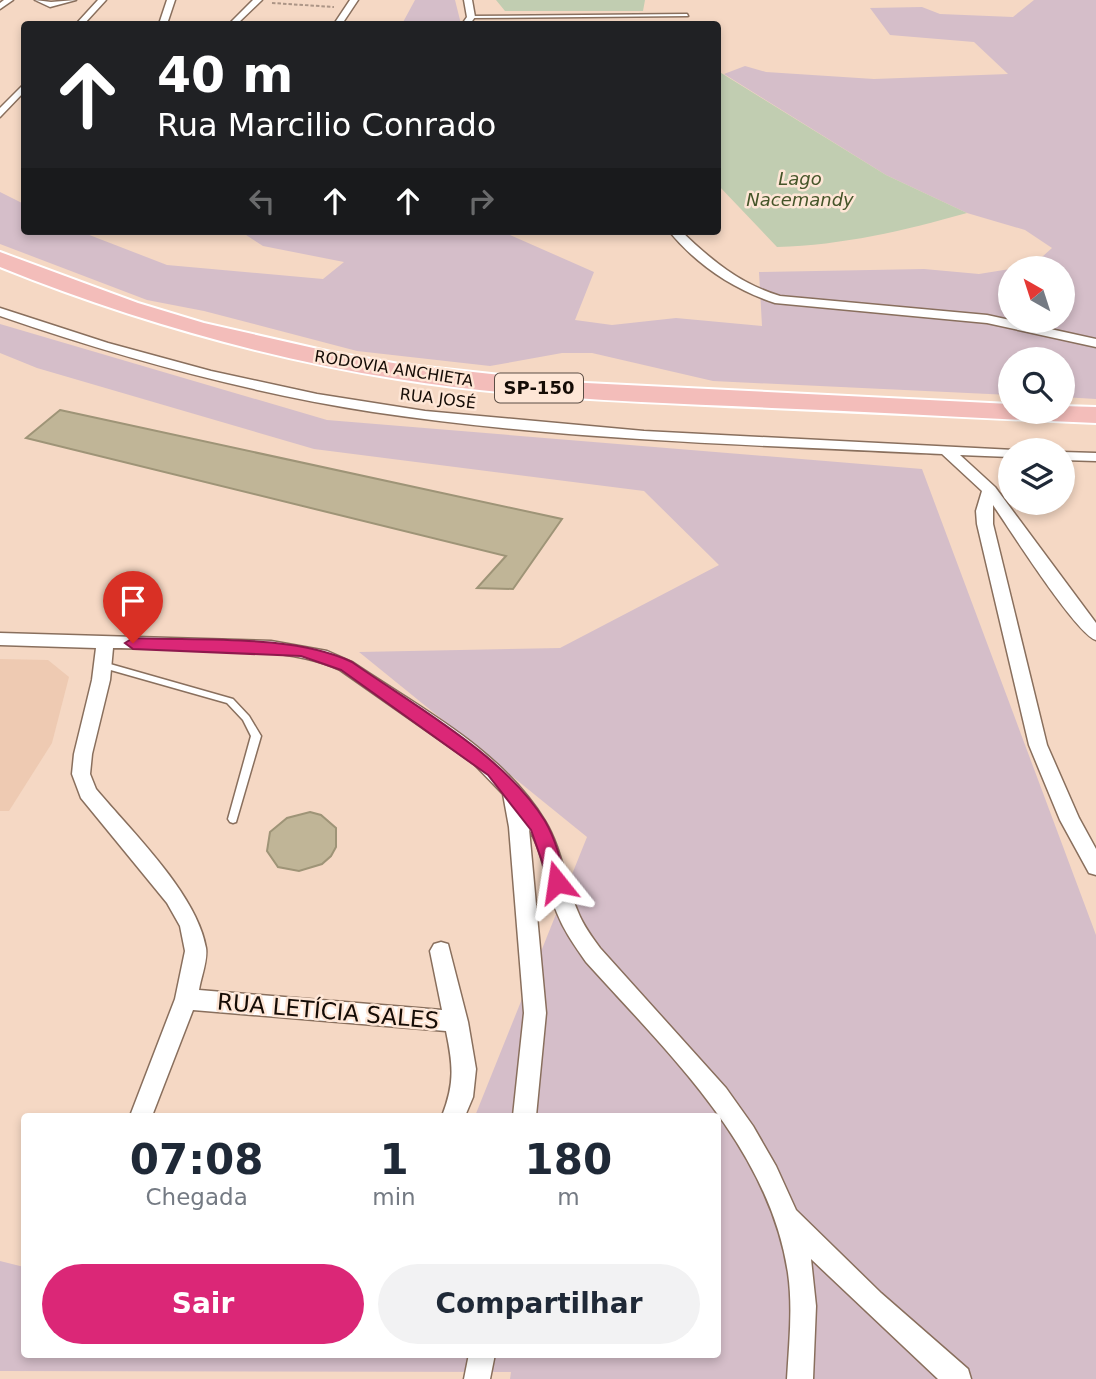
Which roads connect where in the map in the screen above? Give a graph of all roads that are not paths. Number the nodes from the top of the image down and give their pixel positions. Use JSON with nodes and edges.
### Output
{"nodes":[{"id":1,"x":9,"y":0,"type":"edge"},
{"id":2,"x":39,"y":0,"type":"edge"},
{"id":3,"x":72,"y":0,"type":"edge"},
{"id":4,"x":102,"y":0,"type":"edge"},
{"id":5,"x":171,"y":0,"type":"edge"},
{"id":6,"x":468,"y":0,"type":"edge"},
{"id":7,"x":257,"y":1,"type":"edge"},
{"id":8,"x":352,"y":4,"type":"edge"},
{"id":9,"x":0,"y":7,"type":"edge"},
{"id":10,"x":687,"y":15,"type":"dead end"},
{"id":11,"x":83,"y":21,"type":"edge"},
{"id":12,"x":164,"y":21,"type":"edge"},
{"id":13,"x":236,"y":21,"type":"edge"},
{"id":14,"x":340,"y":21,"type":"edge"},
{"id":15,"x":468,"y":21,"type":"edge"},
{"id":16,"x":21,"y":90,"type":"edge"},
{"id":17,"x":0,"y":114,"type":"edge"},
{"id":18,"x":679,"y":235,"type":"edge"},
{"id":19,"x":0,"y":259,"type":"edge"},
{"id":20,"x":0,"y":274,"type":"edge"},
{"id":21,"x":0,"y":312,"type":"edge"},
{"id":22,"x":1096,"y":343,"type":"edge"},
{"id":23,"x":1096,"y":415,"type":"edge"},
{"id":24,"x":1096,"y":431,"type":"edge"},
{"id":25,"x":946,"y":450,"type":"junction"},
{"id":26,"x":998,"y":452,"type":"edge"},
{"id":27,"x":1075,"y":456,"type":"edge"},
{"id":28,"x":1096,"y":457,"type":"edge"},
{"id":29,"x":990,"y":490,"type":"junction"},
{"id":30,"x":1096,"y":634,"type":"edge"},
{"id":31,"x":0,"y":639,"type":"edge"},
{"id":32,"x":105,"y":643,"type":"junction"},
{"id":33,"x":103,"y":665,"type":"junction"},
{"id":34,"x":505,"y":783,"type":"junction"},
{"id":35,"x":233,"y":820,"type":"dead end"},
{"id":36,"x":1096,"y":867,"type":"edge"},
{"id":37,"x":441,"y":951,"type":"dead end"},
{"id":38,"x":186,"y":999,"type":"junction"},
{"id":39,"x":457,"y":1022,"type":"junction"},
{"id":40,"x":142,"y":1113,"type":"edge"},
{"id":41,"x":455,"y":1113,"type":"edge"},
{"id":42,"x":524,"y":1113,"type":"edge"},
{"id":43,"x":789,"y":1217,"type":"junction"},
{"id":44,"x":481,"y":1358,"type":"edge"},
{"id":45,"x":477,"y":1379,"type":"edge"},
{"id":46,"x":800,"y":1379,"type":"edge"},
{"id":47,"x":958,"y":1379,"type":"edge"}],
"edges":[{"from":1,"to":9,"type":"street"},
{"from":2,"to":3,"type":"street"},
{"from":4,"to":11,"type":"street"},
{"from":5,"to":12,"type":"street"},
{"from":6,"to":15,"type":"street"},
{"from":7,"to":13,"type":"street"},
{"from":8,"to":14,"type":"street"},
{"from":10,"to":15,"type":"lane"},
{"from":16,"to":17,"type":"street"},
{"from":18,"to":22,"type":"street"},
{"from":19,"to":23,"type":"highway","name":"RODOVIA ANCHIETA","number":"SP-150"},
{"from":20,"to":24,"type":"highway","name":"RODOVIA ANCHIETA","number":"SP-150"},
{"from":21,"to":25,"type":"street","name":"RUA JOSÉ"},
{"from":25,"to":26,"type":"street","name":"RUA JOSÉ"},
{"from":25,"to":29,"type":"street"},
{"from":27,"to":28,"type":"street"},
{"from":29,"to":30,"type":"street"},
{"from":29,"to":36,"type":"street"},
{"from":31,"to":32,"type":"street"},
{"from":32,"to":33,"type":"street"},
{"from":32,"to":34,"type":"street"},
{"from":33,"to":35,"type":"lane"},
{"from":33,"to":38,"type":"street"},
{"from":34,"to":42,"type":"street"},
{"from":34,"to":43,"type":"street"},
{"from":37,"to":39,"type":"street"},
{"from":38,"to":39,"type":"street","name":"RUA LETÍCIA SALES"},
{"from":38,"to":40,"type":"street"},
{"from":39,"to":41,"type":"street","name":"RUA LETÍCIA SALES"},
{"from":43,"to":46,"type":"street"},
{"from":43,"to":47,"type":"street"},
{"from":44,"to":45,"type":"street"}]}
